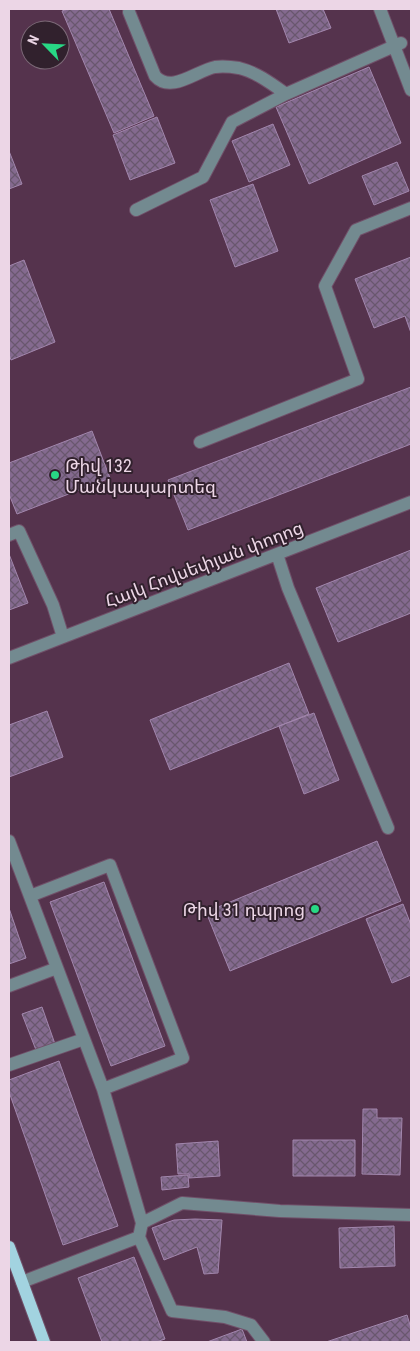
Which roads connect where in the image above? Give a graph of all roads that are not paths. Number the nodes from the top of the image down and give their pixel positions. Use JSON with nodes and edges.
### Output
{"nodes":[{"id":1,"x":380,"y":9,"type":"edge"},
{"id":2,"x":388,"y":9,"type":"edge"},
{"id":3,"x":128,"y":12,"type":"dead end"},
{"id":4,"x":398,"y":44,"type":"junction"},
{"id":5,"x":410,"y":79,"type":"edge"},
{"id":6,"x":286,"y":94,"type":"junction"},
{"id":7,"x":411,"y":208,"type":"edge"},
{"id":8,"x":136,"y":210,"type":"dead end"},
{"id":9,"x":200,"y":442,"type":"dead end"},
{"id":10,"x":411,"y":502,"type":"edge"},
{"id":11,"x":9,"y":535,"type":"edge"},
{"id":12,"x":278,"y":554,"type":"junction"},
{"id":13,"x":63,"y":637,"type":"junction"},
{"id":14,"x":9,"y":658,"type":"edge"},
{"id":15,"x":388,"y":828,"type":"dead end"},
{"id":16,"x":9,"y":841,"type":"edge"},
{"id":17,"x":30,"y":896,"type":"junction"},
{"id":18,"x":57,"y":968,"type":"junction"},
{"id":19,"x":9,"y":986,"type":"edge"},
{"id":20,"x":84,"y":1039,"type":"junction"},
{"id":21,"x":9,"y":1065,"type":"edge"},
{"id":22,"x":103,"y":1089,"type":"junction"},
{"id":23,"x":411,"y":1215,"type":"edge"},
{"id":24,"x":142,"y":1223,"type":"junction"},
{"id":25,"x":139,"y":1237,"type":"junction"},
{"id":26,"x":9,"y":1247,"type":"edge"},
{"id":27,"x":22,"y":1282,"type":"junction"},
{"id":28,"x":44,"y":1342,"type":"edge"},
{"id":29,"x":264,"y":1342,"type":"edge"}],
"edges":[{"from":1,"to":4,"type":"street"},
{"from":2,"to":4,"type":"street"},
{"from":3,"to":6,"type":"street"},
{"from":4,"to":5,"type":"street"},
{"from":4,"to":6,"type":"street"},
{"from":6,"to":8,"type":"street"},
{"from":7,"to":9,"type":"street"},
{"from":10,"to":12,"type":"street","name":"Հայկ Հովսեփյան փողոց"},
{"from":11,"to":13,"type":"street"},
{"from":12,"to":13,"type":"street","name":"Հայկ Հովսեփյան փողոց"},
{"from":12,"to":15,"type":"street"},
{"from":13,"to":14,"type":"street","name":"Հայկ Հովսեփյան փողոց"},
{"from":16,"to":17,"type":"street"},
{"from":17,"to":18,"type":"street"},
{"from":17,"to":22,"type":"street"},
{"from":18,"to":19,"type":"street"},
{"from":18,"to":20,"type":"street"},
{"from":20,"to":21,"type":"street"},
{"from":20,"to":22,"type":"street"},
{"from":22,"to":24,"type":"street"},
{"from":23,"to":24,"type":"street"},
{"from":24,"to":25,"type":"street"},
{"from":25,"to":27,"type":"street"},
{"from":25,"to":29,"type":"street"},
{"from":26,"to":27,"type":"main road"},
{"from":27,"to":28,"type":"main road"}]}
